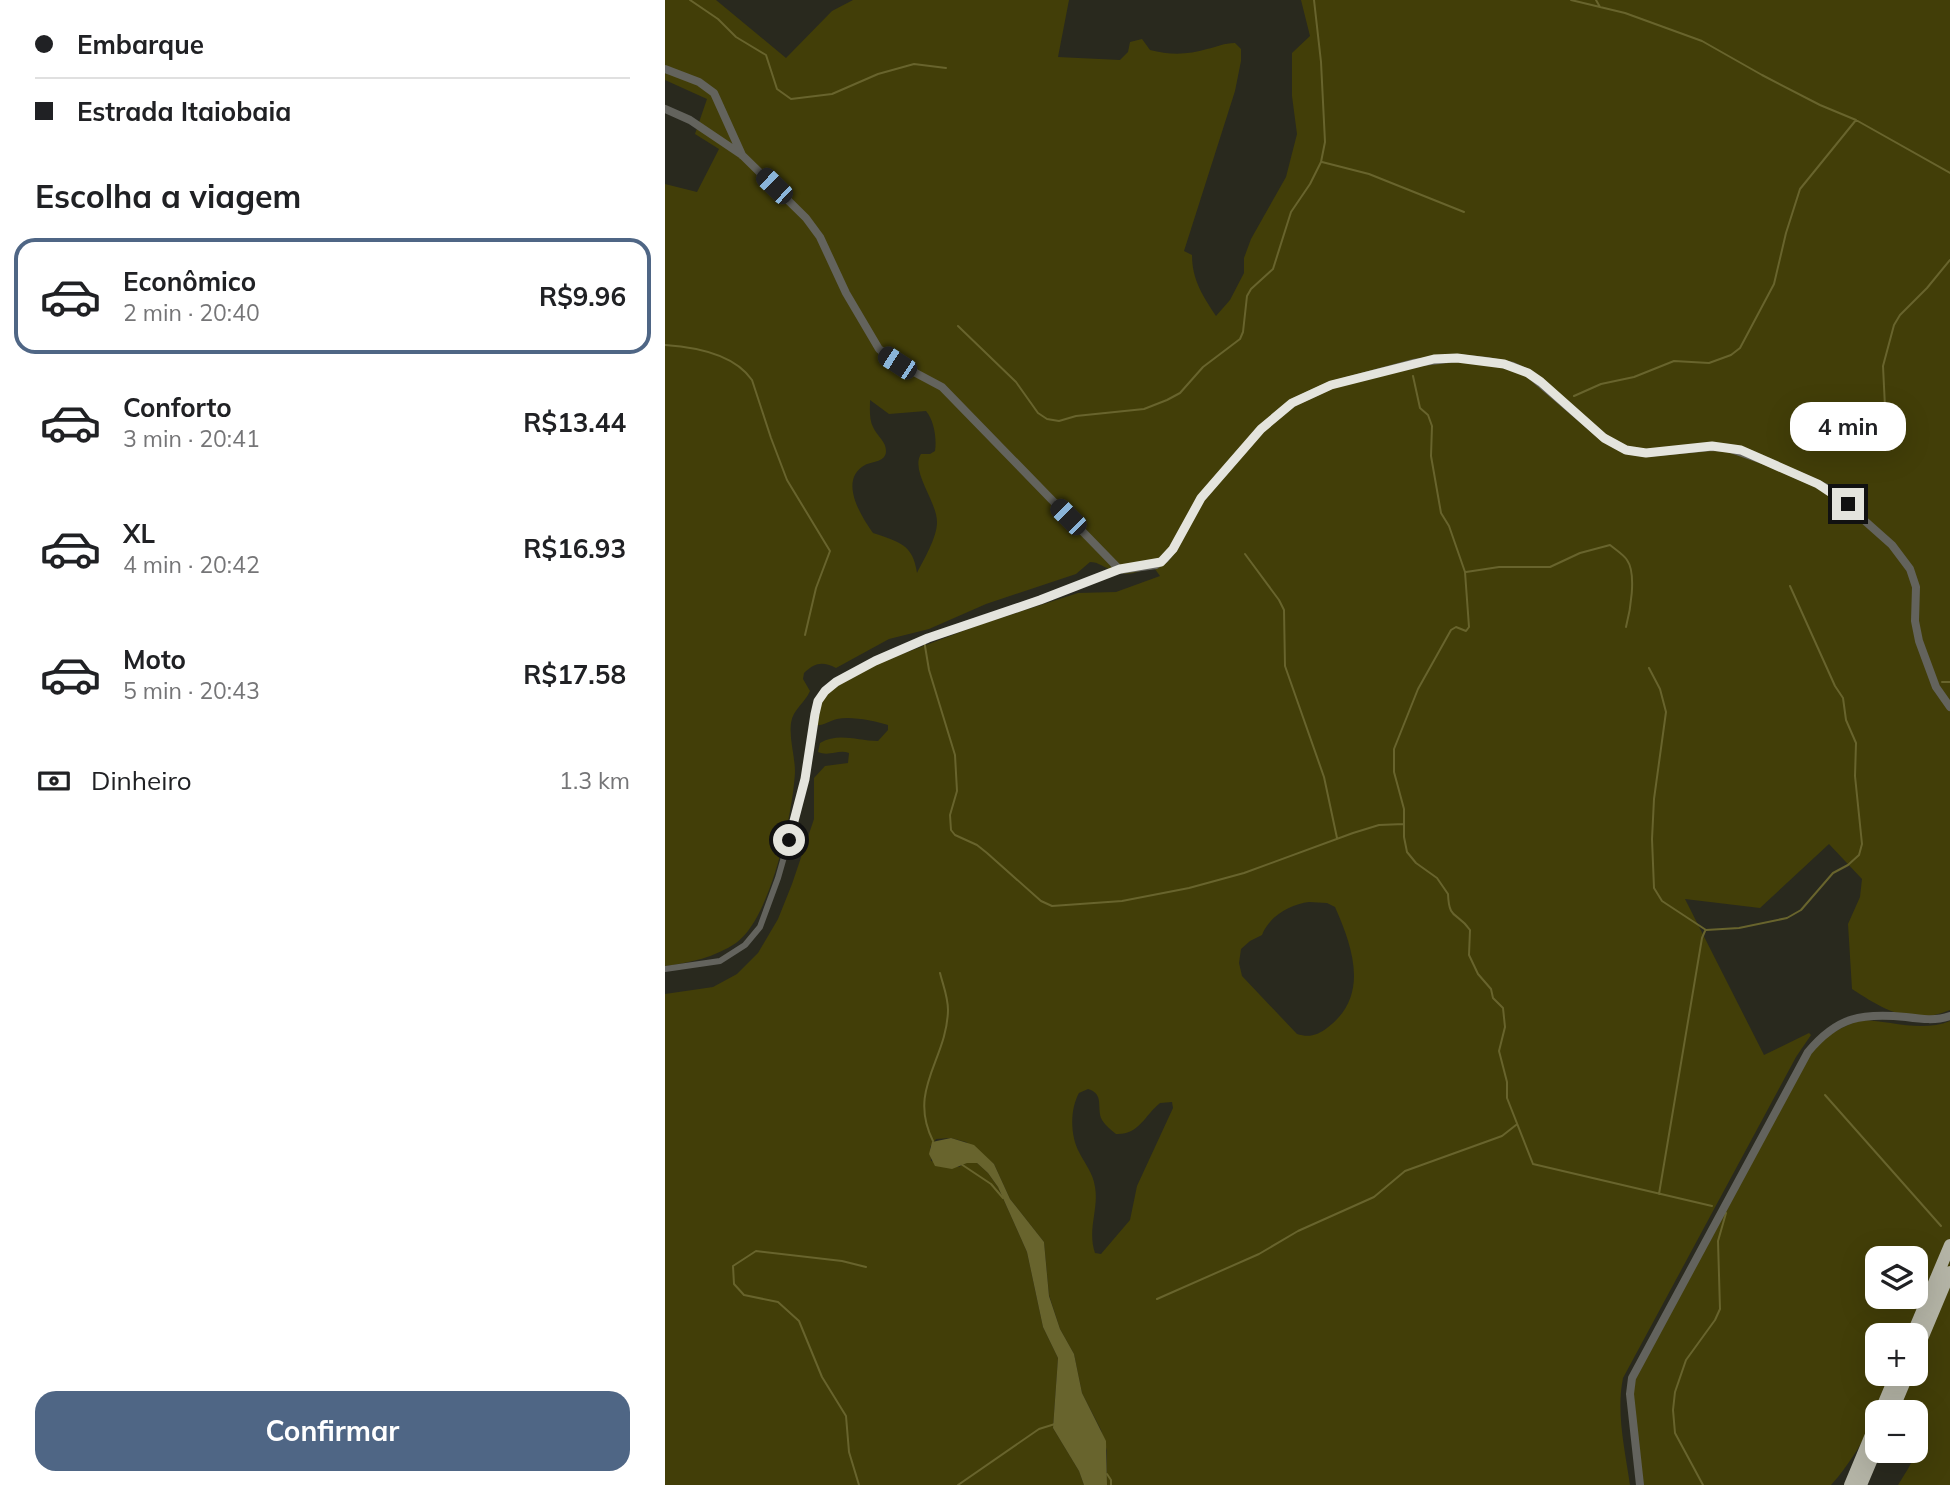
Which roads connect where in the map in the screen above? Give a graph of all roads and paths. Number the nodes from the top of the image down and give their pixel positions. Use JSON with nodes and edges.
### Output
{"nodes":[{"id":1,"x":665,"y":69,"type":"edge"},
{"id":2,"x":665,"y":108,"type":"edge"},
{"id":3,"x":742,"y":155,"type":"junction"},
{"id":4,"x":1120,"y":569,"type":"junction"},
{"id":5,"x":1950,"y":707,"type":"edge"},
{"id":6,"x":665,"y":969,"type":"edge"},
{"id":7,"x":1950,"y":1016,"type":"edge"},
{"id":8,"x":1950,"y":1245,"type":"edge"},
{"id":9,"x":1950,"y":1272,"type":"edge"},
{"id":10,"x":1917,"y":1323,"type":"edge"},
{"id":11,"x":1928,"y":1324,"type":"edge"},
{"id":12,"x":1865,"y":1449,"type":"edge"},
{"id":13,"x":1870,"y":1463,"type":"edge"},
{"id":14,"x":1640,"y":1485,"type":"edge"},
{"id":15,"x":1850,"y":1485,"type":"edge"},
{"id":16,"x":1861,"y":1485,"type":"edge"}],
"edges":[{"from":1,"to":3,"type":"street"},
{"from":2,"to":3,"type":"street"},
{"from":3,"to":4,"type":"street"},
{"from":4,"to":5,"type":"street"},
{"from":4,"to":6,"type":"street"},
{"from":7,"to":14,"type":"street"},
{"from":8,"to":10,"type":"highway"},
{"from":9,"to":11,"type":"highway"},
{"from":12,"to":15,"type":"highway"},
{"from":13,"to":16,"type":"highway"}]}
